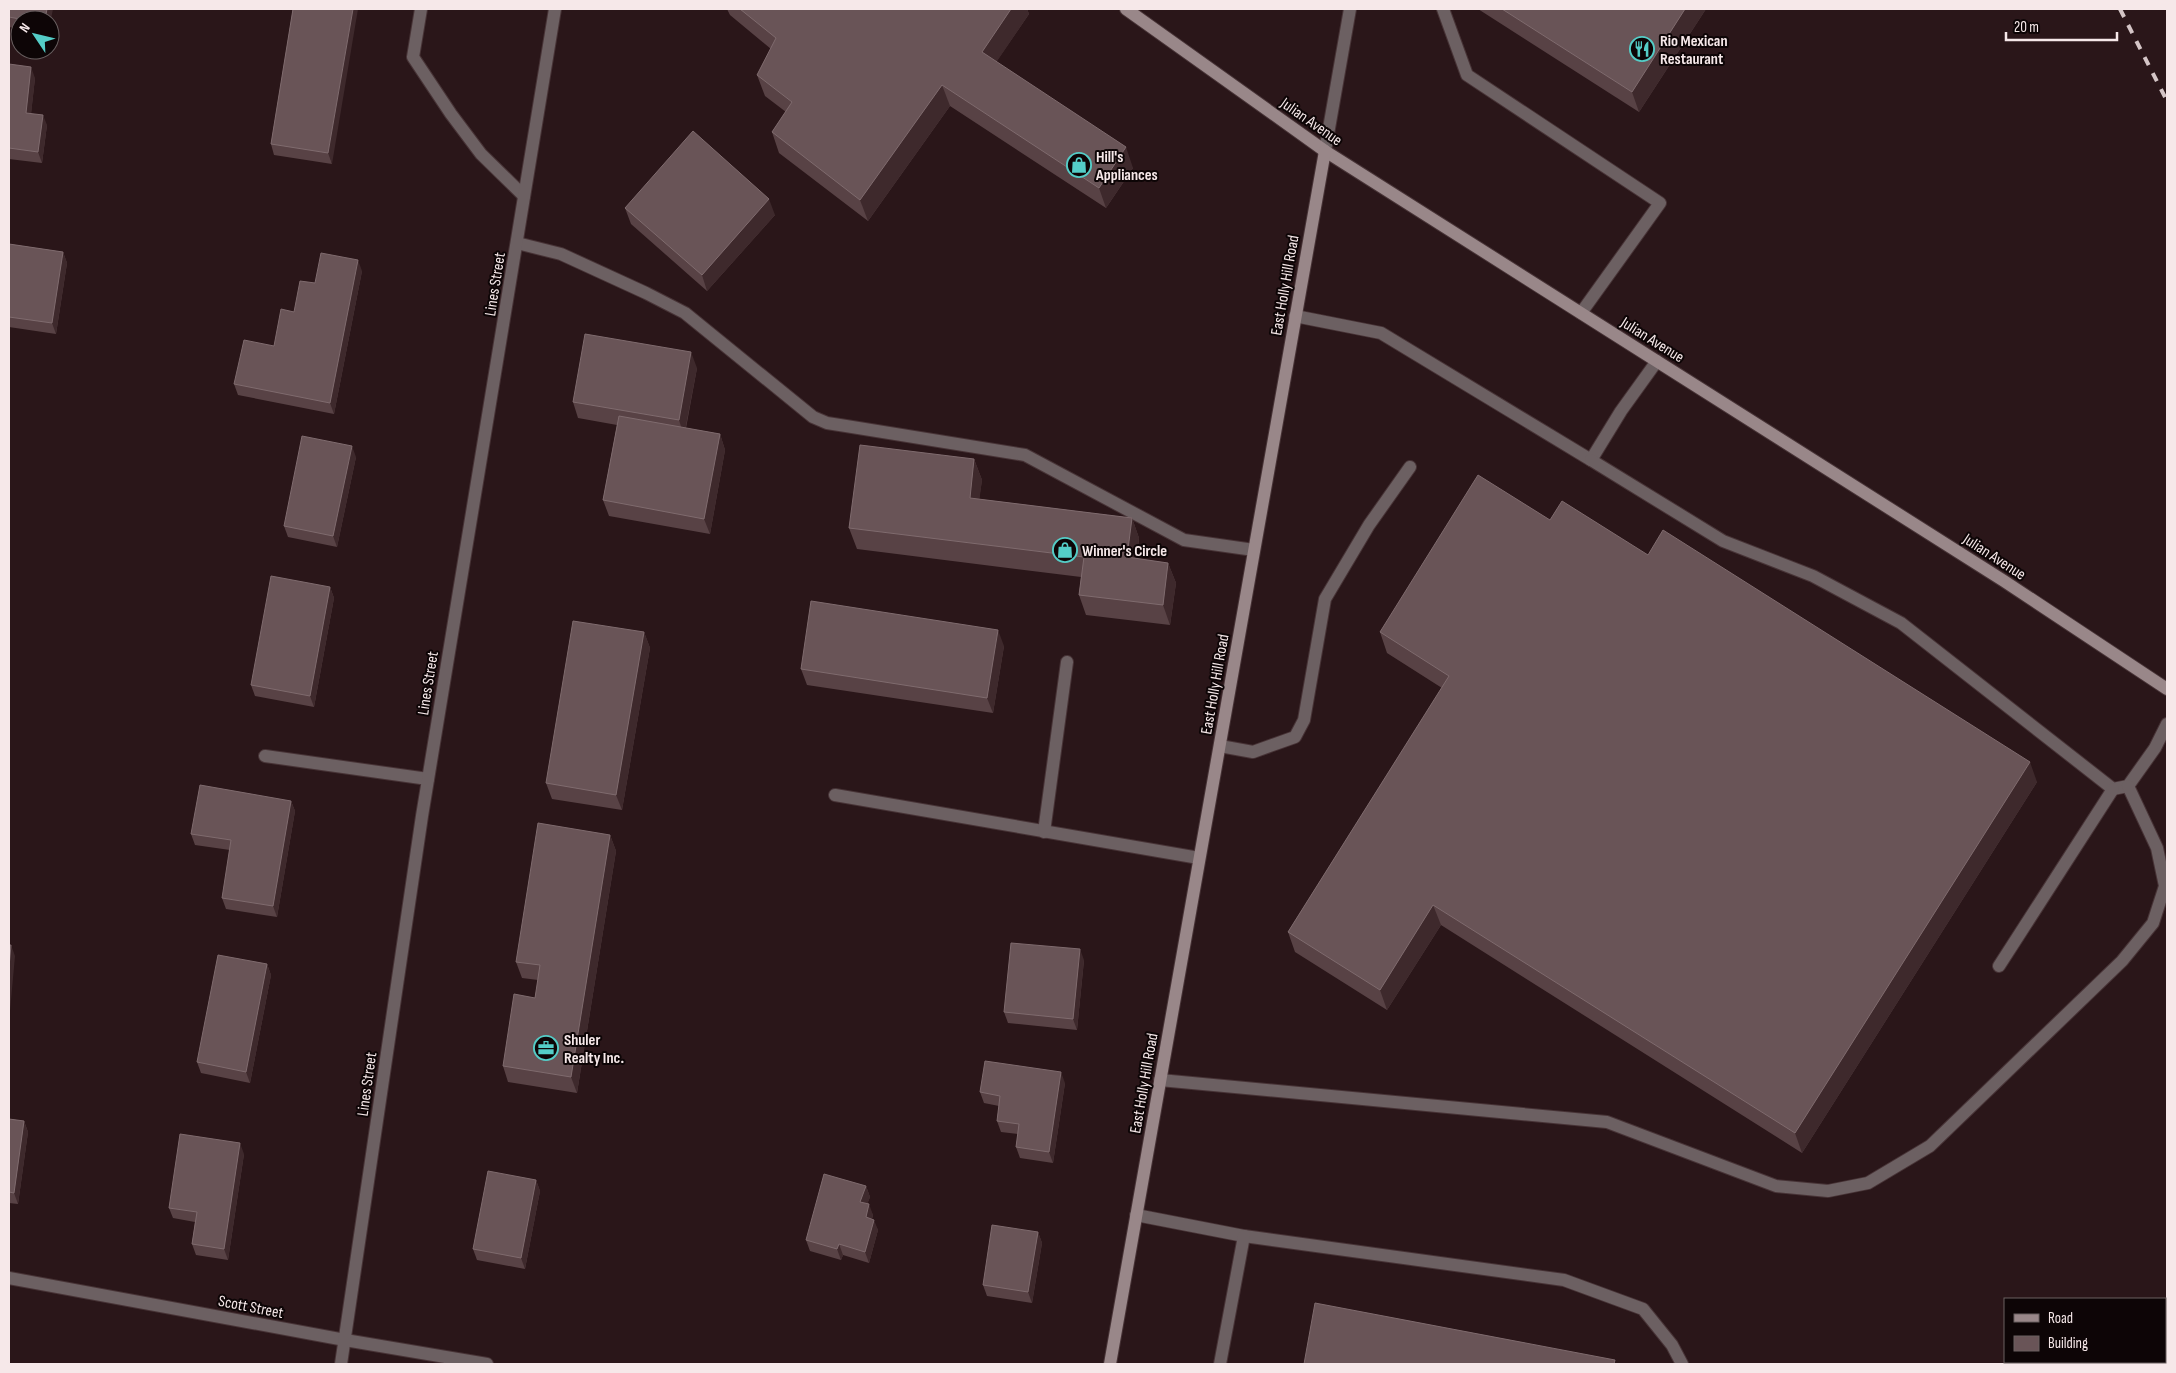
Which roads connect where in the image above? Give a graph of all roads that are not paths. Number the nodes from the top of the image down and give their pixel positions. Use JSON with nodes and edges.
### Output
{"nodes":[{"id":1,"x":421,"y":9,"type":"edge"},
{"id":2,"x":555,"y":9,"type":"edge"},
{"id":3,"x":1126,"y":9,"type":"edge"},
{"id":4,"x":1350,"y":9,"type":"edge"},
{"id":5,"x":1443,"y":9,"type":"edge"},
{"id":6,"x":1324,"y":150,"type":"junction"},
{"id":7,"x":524,"y":196,"type":"junction"},
{"id":8,"x":517,"y":243,"type":"junction"},
{"id":9,"x":1581,"y":313,"type":"junction"},
{"id":10,"x":1295,"y":316,"type":"junction"},
{"id":11,"x":1657,"y":361,"type":"junction"},
{"id":12,"x":1591,"y":460,"type":"junction"},
{"id":13,"x":1410,"y":467,"type":"dead end"},
{"id":14,"x":1254,"y":550,"type":"junction"},
{"id":15,"x":1067,"y":662,"type":"dead end"},
{"id":16,"x":2167,"y":690,"type":"edge"},
{"id":17,"x":2167,"y":724,"type":"edge"},
{"id":18,"x":1220,"y":746,"type":"junction"},
{"id":19,"x":265,"y":756,"type":"dead end"},
{"id":20,"x":428,"y":779,"type":"junction"},
{"id":21,"x":2128,"y":786,"type":"junction"},
{"id":22,"x":2114,"y":789,"type":"junction"},
{"id":23,"x":835,"y":796,"type":"dead end"},
{"id":24,"x":1044,"y":832,"type":"junction"},
{"id":25,"x":1199,"y":858,"type":"junction"},
{"id":26,"x":1999,"y":966,"type":"dead end"},
{"id":27,"x":1160,"y":1080,"type":"junction"},
{"id":28,"x":1136,"y":1215,"type":"junction"},
{"id":29,"x":1244,"y":1236,"type":"junction"},
{"id":30,"x":9,"y":1278,"type":"edge"},
{"id":31,"x":345,"y":1340,"type":"junction"},
{"id":32,"x":341,"y":1364,"type":"edge"},
{"id":33,"x":487,"y":1364,"type":"edge"},
{"id":34,"x":1110,"y":1364,"type":"edge"},
{"id":35,"x":1220,"y":1364,"type":"edge"},
{"id":36,"x":1682,"y":1364,"type":"edge"}],
"edges":[{"from":1,"to":7,"type":"street"},
{"from":2,"to":7,"type":"street","name":"Lines Street"},
{"from":3,"to":6,"type":"street","name":"Julian Avenue"},
{"from":4,"to":6,"type":"street","name":"East Holly Hill Road"},
{"from":5,"to":9,"type":"street"},
{"from":6,"to":9,"type":"street","name":"Julian Avenue"},
{"from":6,"to":10,"type":"street","name":"East Holly Hill Road"},
{"from":7,"to":8,"type":"street","name":"Lines Street"},
{"from":8,"to":14,"type":"street"},
{"from":8,"to":20,"type":"street","name":"Lines Street"},
{"from":9,"to":11,"type":"street","name":"Julian Avenue"},
{"from":10,"to":12,"type":"street"},
{"from":10,"to":14,"type":"street","name":"East Holly Hill Road"},
{"from":11,"to":12,"type":"street"},
{"from":11,"to":16,"type":"street","name":"Julian Avenue"},
{"from":12,"to":22,"type":"street"},
{"from":13,"to":18,"type":"street"},
{"from":14,"to":18,"type":"street","name":"East Holly Hill Road"},
{"from":15,"to":24,"type":"street"},
{"from":17,"to":21,"type":"street"},
{"from":18,"to":25,"type":"street","name":"East Holly Hill Road"},
{"from":19,"to":20,"type":"street"},
{"from":20,"to":31,"type":"street","name":"Lines Street"},
{"from":21,"to":22,"type":"street"},
{"from":21,"to":27,"type":"street"},
{"from":22,"to":26,"type":"street"},
{"from":23,"to":24,"type":"street"},
{"from":24,"to":25,"type":"street"},
{"from":25,"to":27,"type":"street","name":"East Holly Hill Road"},
{"from":27,"to":28,"type":"street","name":"East Holly Hill Road"},
{"from":28,"to":29,"type":"street"},
{"from":28,"to":34,"type":"street","name":"East Holly Hill Road"},
{"from":29,"to":35,"type":"street"},
{"from":29,"to":36,"type":"street"},
{"from":30,"to":31,"type":"street","name":"Scott Street"},
{"from":31,"to":32,"type":"street","name":"Lines Street"},
{"from":31,"to":33,"type":"street","name":"Scott Street"}]}
